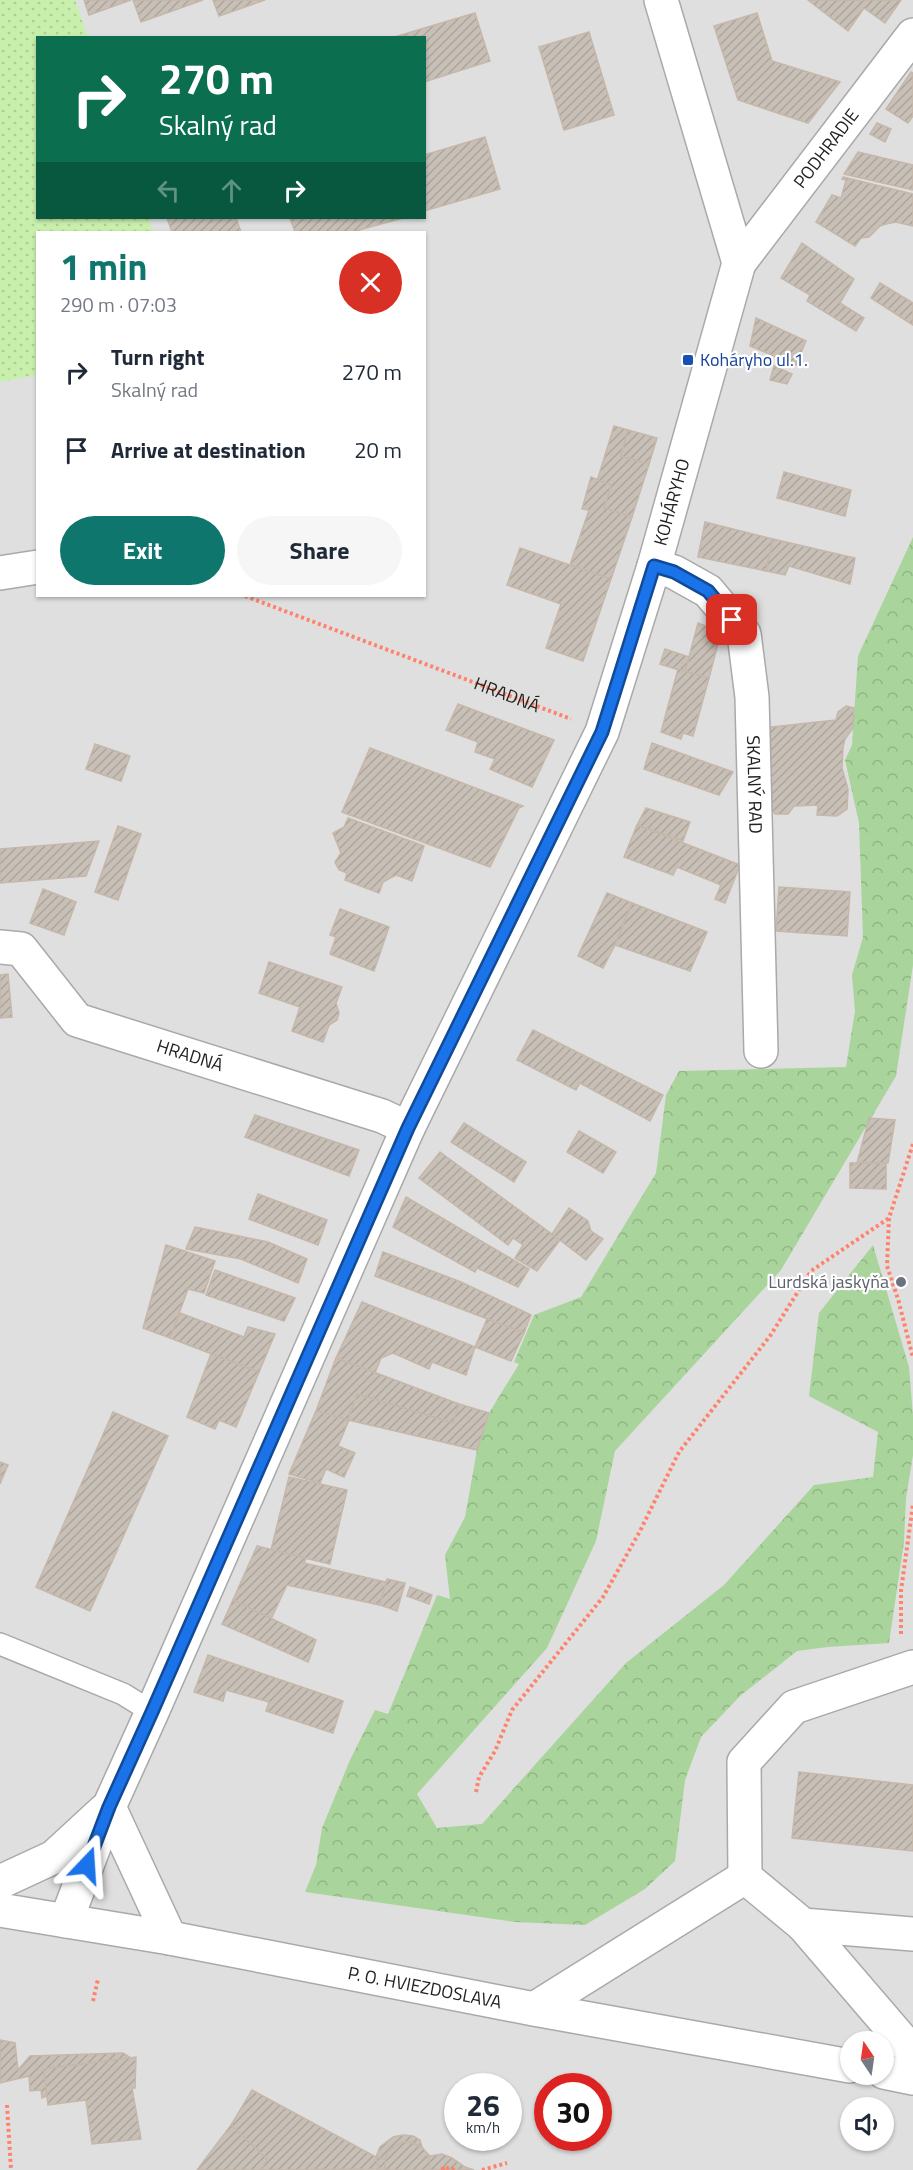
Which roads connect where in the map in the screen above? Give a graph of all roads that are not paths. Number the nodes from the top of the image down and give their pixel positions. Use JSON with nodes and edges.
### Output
{"nodes":[{"id":1,"x":661,"y":0,"type":"edge"},
{"id":2,"x":913,"y":35,"type":"edge"},
{"id":3,"x":739,"y":263,"type":"junction"},
{"id":4,"x":654,"y":566,"type":"junction"},
{"id":5,"x":36,"y":567,"type":"edge"},
{"id":6,"x":0,"y":573,"type":"edge"},
{"id":7,"x":0,"y":947,"type":"edge"},
{"id":8,"x":760,"y":1051,"type":"dead end"},
{"id":9,"x":408,"y":1128,"type":"junction"},
{"id":10,"x":0,"y":1644,"type":"edge"},
{"id":11,"x":907,"y":1669,"type":"edge"},
{"id":12,"x":152,"y":1712,"type":"junction"},
{"id":13,"x":109,"y":1807,"type":"junction"},
{"id":14,"x":745,"y":1876,"type":"junction"},
{"id":15,"x":0,"y":1882,"type":"edge"},
{"id":16,"x":0,"y":1910,"type":"edge"},
{"id":17,"x":66,"y":1921,"type":"junction"},
{"id":18,"x":802,"y":1924,"type":"junction"},
{"id":19,"x":913,"y":1934,"type":"edge"},
{"id":20,"x":170,"y":1938,"type":"junction"},
{"id":21,"x":534,"y":2009,"type":"junction"},
{"id":22,"x":913,"y":2053,"type":"edge"},
{"id":23,"x":840,"y":2064,"type":"edge"},
{"id":24,"x":894,"y":2074,"type":"edge"},
{"id":25,"x":913,"y":2078,"type":"edge"}],
"edges":[{"from":1,"to":3,"type":"street"},
{"from":2,"to":3,"type":"street","name":"PODHRADIE"},
{"from":3,"to":4,"type":"street","name":"KOHÁRYHO"},
{"from":4,"to":8,"type":"street","name":"SKALNÝ RAD"},
{"from":4,"to":9,"type":"street","name":"KOHÁRYHO"},
{"from":5,"to":6,"type":"street"},
{"from":7,"to":9,"type":"street","name":"HRADNÁ"},
{"from":9,"to":12,"type":"street","name":"KOHÁRYHO"},
{"from":10,"to":12,"type":"lane"},
{"from":11,"to":14,"type":"street"},
{"from":12,"to":13,"type":"street","name":"KOHÁRYHO"},
{"from":13,"to":15,"type":"street","name":"KOHÁRYHO"},
{"from":13,"to":17,"type":"street","name":"KOHÁRYHO"},
{"from":13,"to":20,"type":"street"},
{"from":14,"to":18,"type":"street"},
{"from":14,"to":21,"type":"street"},
{"from":16,"to":17,"type":"street","name":"P. O. HVIEZDOSLAVA"},
{"from":17,"to":20,"type":"street","name":"P. O. HVIEZDOSLAVA"},
{"from":18,"to":19,"type":"street"},
{"from":18,"to":22,"type":"street"},
{"from":20,"to":21,"type":"street","name":"P. O. HVIEZDOSLAVA"},
{"from":21,"to":23,"type":"street","name":"P. O. HVIEZDOSLAVA"},
{"from":24,"to":25,"type":"street"}]}
